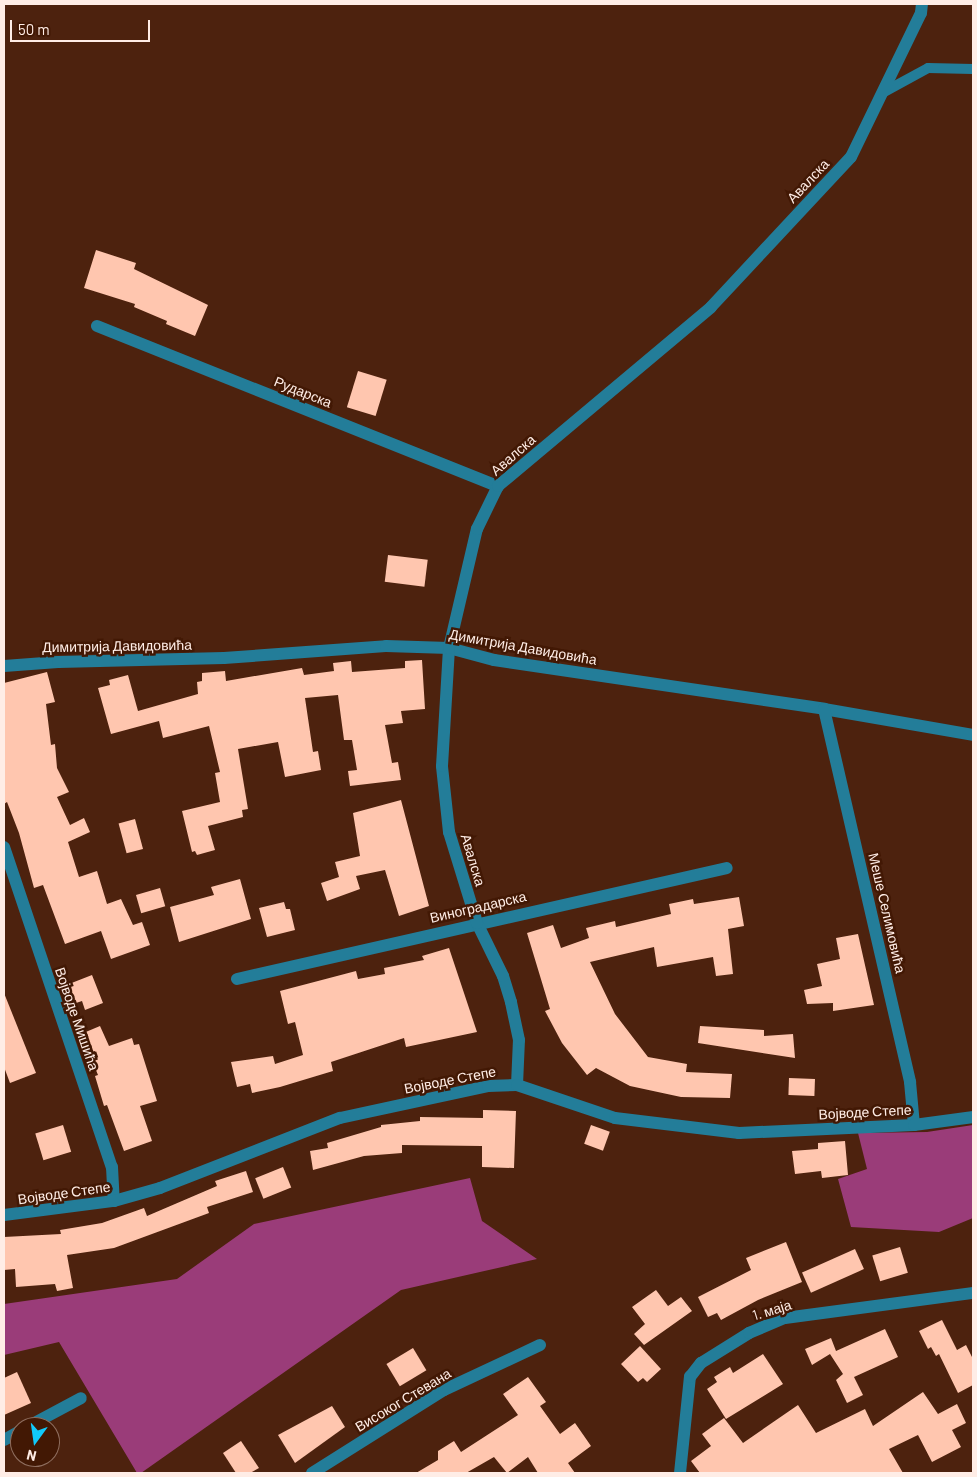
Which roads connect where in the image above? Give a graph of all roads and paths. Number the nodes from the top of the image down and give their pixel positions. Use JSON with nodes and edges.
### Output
{"nodes":[{"id":1,"x":922,"y":4,"type":"edge"},
{"id":2,"x":973,"y":68,"type":"edge"},
{"id":3,"x":884,"y":92,"type":"junction"},
{"id":4,"x":96,"y":326,"type":"dead end"},
{"id":5,"x":498,"y":486,"type":"junction"},
{"id":6,"x":449,"y":648,"type":"junction"},
{"id":7,"x":4,"y":666,"type":"edge"},
{"id":8,"x":824,"y":709,"type":"junction"},
{"id":9,"x":973,"y":735,"type":"edge"},
{"id":10,"x":4,"y":847,"type":"edge"},
{"id":11,"x":727,"y":868,"type":"dead end"},
{"id":12,"x":477,"y":923,"type":"junction"},
{"id":13,"x":237,"y":980,"type":"dead end"},
{"id":14,"x":517,"y":1085,"type":"junction"},
{"id":15,"x":973,"y":1117,"type":"edge"},
{"id":16,"x":914,"y":1125,"type":"junction"},
{"id":17,"x":114,"y":1202,"type":"junction"},
{"id":18,"x":4,"y":1215,"type":"edge"},
{"id":19,"x":973,"y":1292,"type":"edge"},
{"id":20,"x":540,"y":1345,"type":"dead end"},
{"id":21,"x":80,"y":1398,"type":"dead end"},
{"id":22,"x":45,"y":1417,"type":"edge"},
{"id":23,"x":312,"y":1473,"type":"edge"},
{"id":24,"x":680,"y":1473,"type":"edge"}],
"edges":[{"from":1,"to":3,"type":"street","name":"Авалска"},
{"from":2,"to":3,"type":"lane"},
{"from":3,"to":5,"type":"street","name":"Авалска"},
{"from":4,"to":5,"type":"street","name":"Рударска"},
{"from":5,"to":6,"type":"street","name":"Авалска"},
{"from":6,"to":7,"type":"street","name":"Димитрија Давидовића"},
{"from":6,"to":8,"type":"street","name":"Димитрија Давидовића"},
{"from":6,"to":12,"type":"street","name":"Авалска"},
{"from":8,"to":9,"type":"street","name":"Димитрија Давидовића"},
{"from":8,"to":16,"type":"street","name":"Меше Селимовића"},
{"from":10,"to":17,"type":"street","name":"Војводе Мишића"},
{"from":11,"to":12,"type":"street","name":"Виноградарска"},
{"from":12,"to":13,"type":"street","name":"Виноградарска"},
{"from":12,"to":14,"type":"street","name":"Авалска"},
{"from":14,"to":16,"type":"street","name":"Војводе Степе"},
{"from":14,"to":17,"type":"street","name":"Војводе Степе"},
{"from":15,"to":16,"type":"street","name":"Војводе Степе"},
{"from":17,"to":18,"type":"street","name":"Војводе Степе"},
{"from":19,"to":24,"type":"street","name":"1. маја"},
{"from":20,"to":23,"type":"street","name":"Високог Стевана"},
{"from":21,"to":22,"type":"street"}]}
